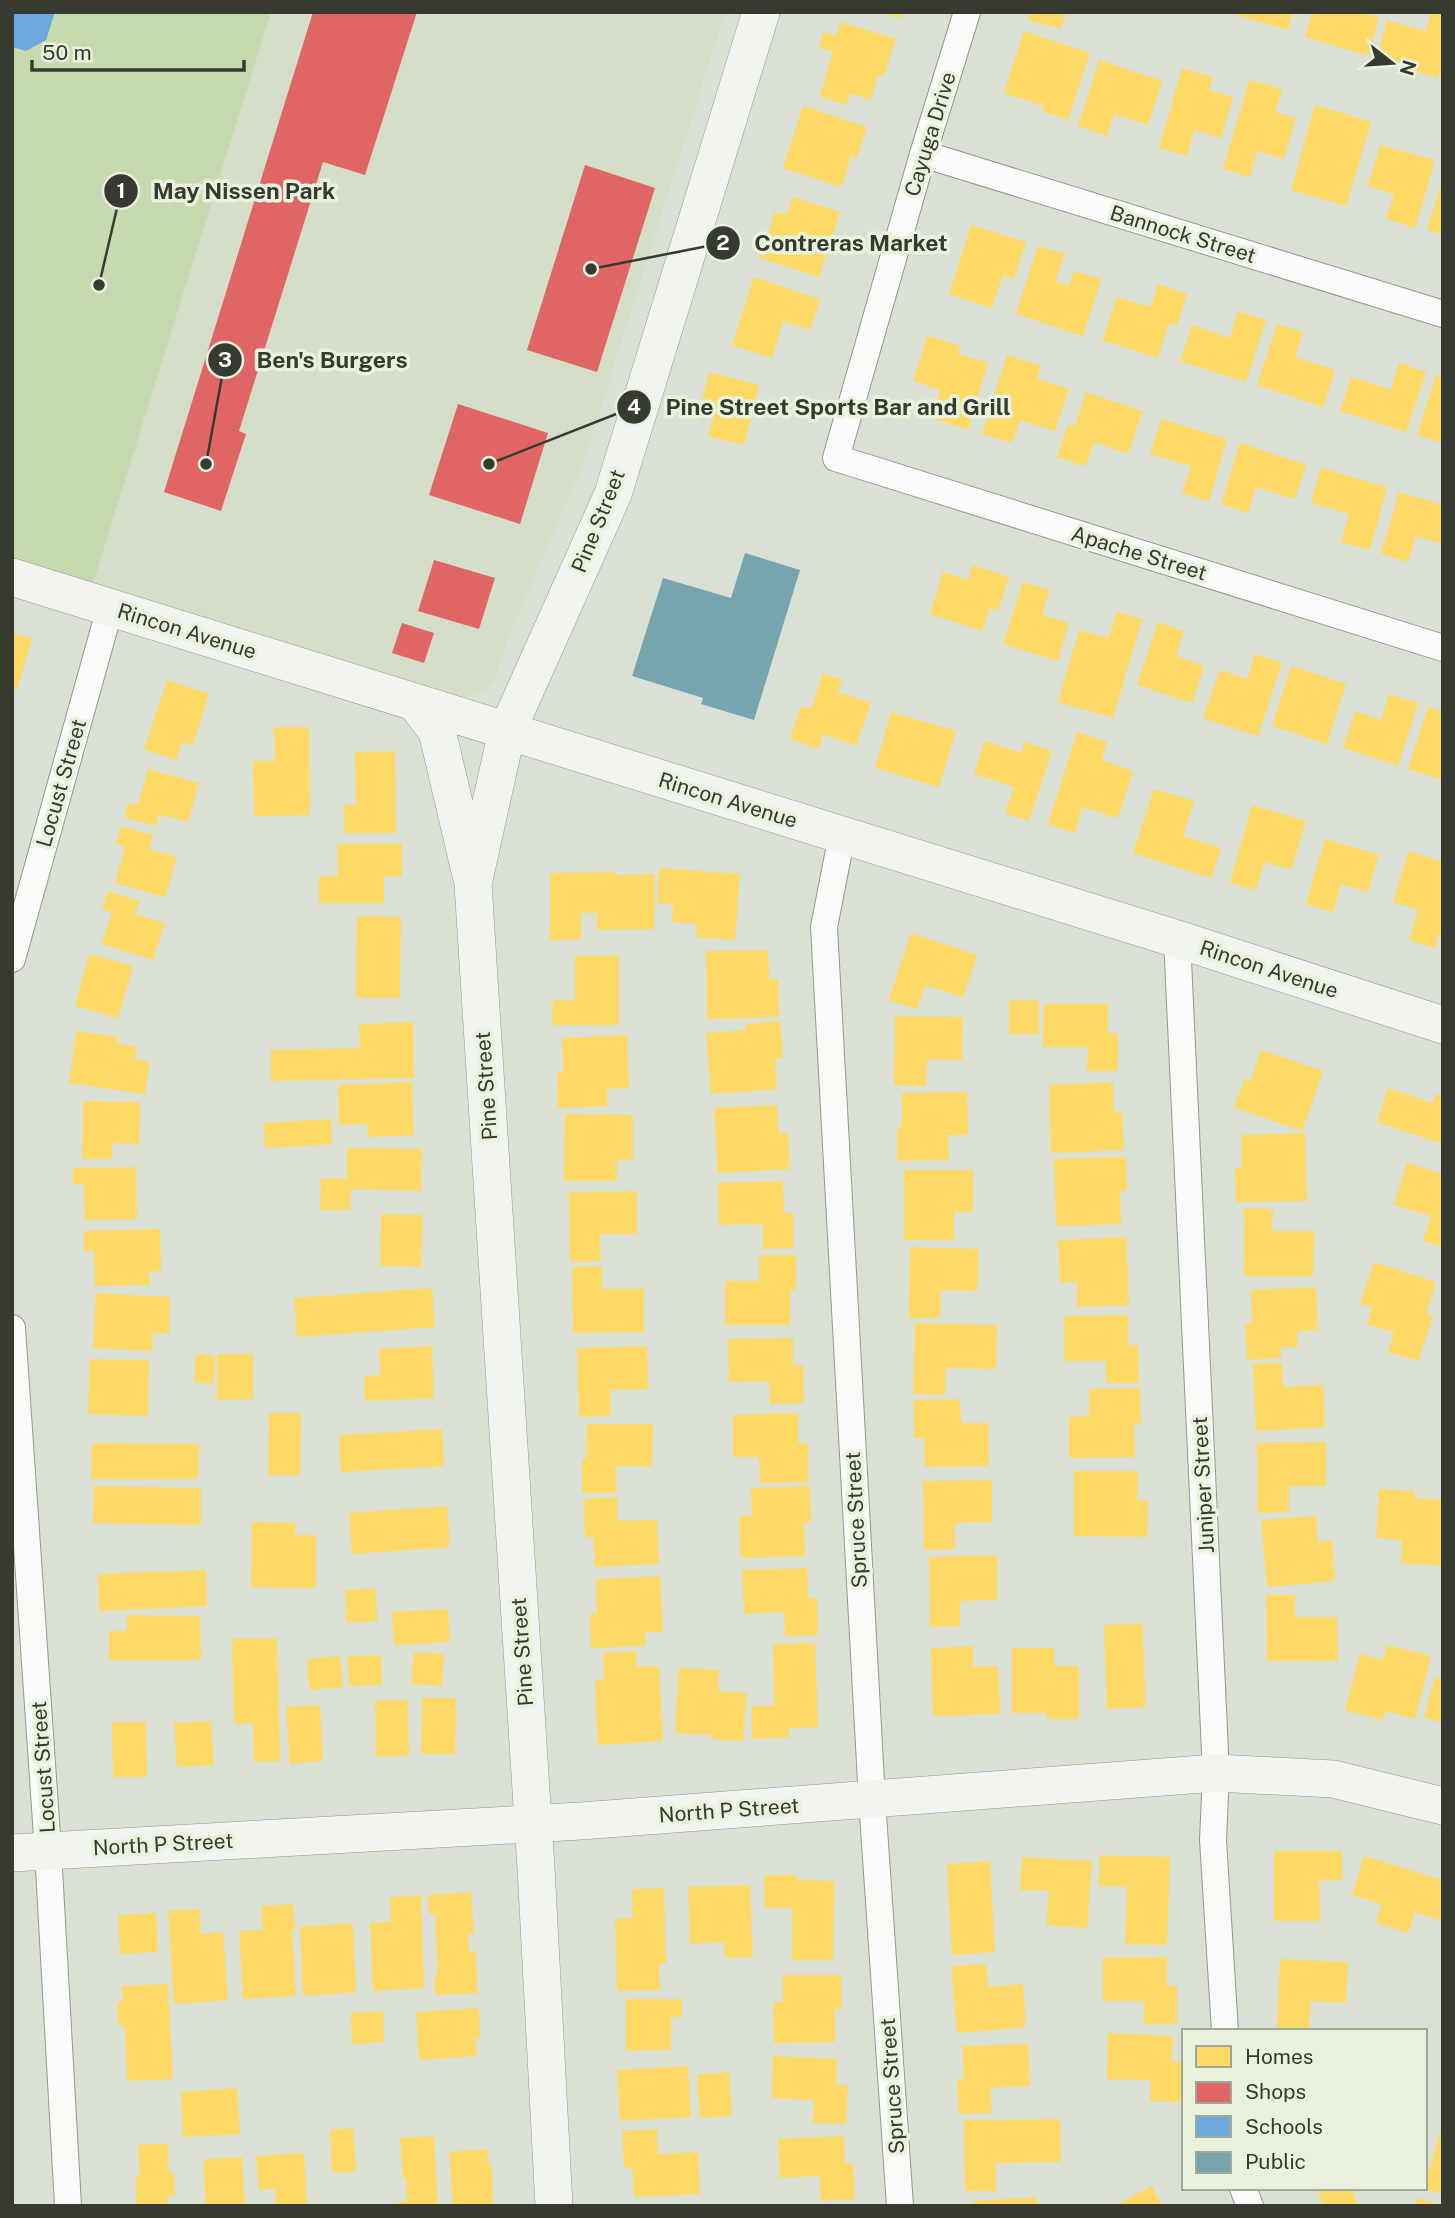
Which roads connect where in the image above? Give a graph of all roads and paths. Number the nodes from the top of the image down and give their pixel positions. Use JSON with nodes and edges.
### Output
{"nodes":[{"id":1,"x":761,"y":12,"type":"edge"},
{"id":2,"x":967,"y":12,"type":"edge"},
{"id":3,"x":923,"y":154,"type":"junction"},
{"id":4,"x":1443,"y":314,"type":"edge"},
{"id":5,"x":836,"y":457,"type":"joint"},
{"id":6,"x":12,"y":577,"type":"edge"},
{"id":7,"x":110,"y":608,"type":"junction"},
{"id":8,"x":1443,"y":648,"type":"edge"},
{"id":9,"x":415,"y":702,"type":"junction"},
{"id":10,"x":507,"y":731,"type":"junction"},
{"id":11,"x":842,"y":835,"type":"junction"},
{"id":12,"x":473,"y":884,"type":"junction"},
{"id":13,"x":1177,"y":939,"type":"junction"},
{"id":14,"x":12,"y":959,"type":"edge"},
{"id":15,"x":1443,"y":1025,"type":"edge"},
{"id":16,"x":12,"y":1328,"type":"edge"},
{"id":17,"x":1216,"y":1773,"type":"junction"},
{"id":18,"x":872,"y":1800,"type":"junction"},
{"id":19,"x":1443,"y":1805,"type":"edge"},
{"id":20,"x":533,"y":1823,"type":"junction"},
{"id":21,"x":48,"y":1851,"type":"junction"},
{"id":22,"x":12,"y":1853,"type":"edge"},
{"id":23,"x":1225,"y":2029,"type":"edge"},
{"id":24,"x":68,"y":2206,"type":"edge"},
{"id":25,"x":554,"y":2206,"type":"edge"},
{"id":26,"x":900,"y":2206,"type":"edge"}],
"edges":[{"from":1,"to":10,"type":"street","name":"Pine Street"},
{"from":2,"to":3,"type":"street","name":"Cayuga Drive"},
{"from":3,"to":4,"type":"street","name":"Bannock Street"},
{"from":3,"to":5,"type":"street","name":"Cayuga Drive"},
{"from":5,"to":8,"type":"street","name":"Apache Street"},
{"from":6,"to":7,"type":"street","name":"Rincon Avenue"},
{"from":7,"to":9,"type":"street","name":"Rincon Avenue"},
{"from":7,"to":14,"type":"street","name":"Locust Street"},
{"from":9,"to":10,"type":"street","name":"Rincon Avenue"},
{"from":9,"to":12,"type":"street"},
{"from":10,"to":11,"type":"street","name":"Rincon Avenue"},
{"from":10,"to":12,"type":"street","name":"Pine Street"},
{"from":11,"to":13,"type":"street","name":"Rincon Avenue"},
{"from":11,"to":18,"type":"street","name":"Spruce Street"},
{"from":12,"to":20,"type":"street","name":"Pine Street"},
{"from":13,"to":15,"type":"street","name":"Rincon Avenue"},
{"from":13,"to":17,"type":"street","name":"Juniper Street"},
{"from":16,"to":21,"type":"street","name":"Locust Street"},
{"from":17,"to":18,"type":"street","name":"North P Street"},
{"from":17,"to":19,"type":"street","name":"North P Street"},
{"from":17,"to":23,"type":"street","name":"Juniper Street"},
{"from":18,"to":20,"type":"street","name":"North P Street"},
{"from":18,"to":26,"type":"street","name":"Spruce Street"},
{"from":20,"to":21,"type":"street","name":"North P Street"},
{"from":20,"to":25,"type":"street","name":"Pine Street"},
{"from":21,"to":22,"type":"street","name":"North P Street"},
{"from":21,"to":24,"type":"street","name":"Locust Street"}]}
